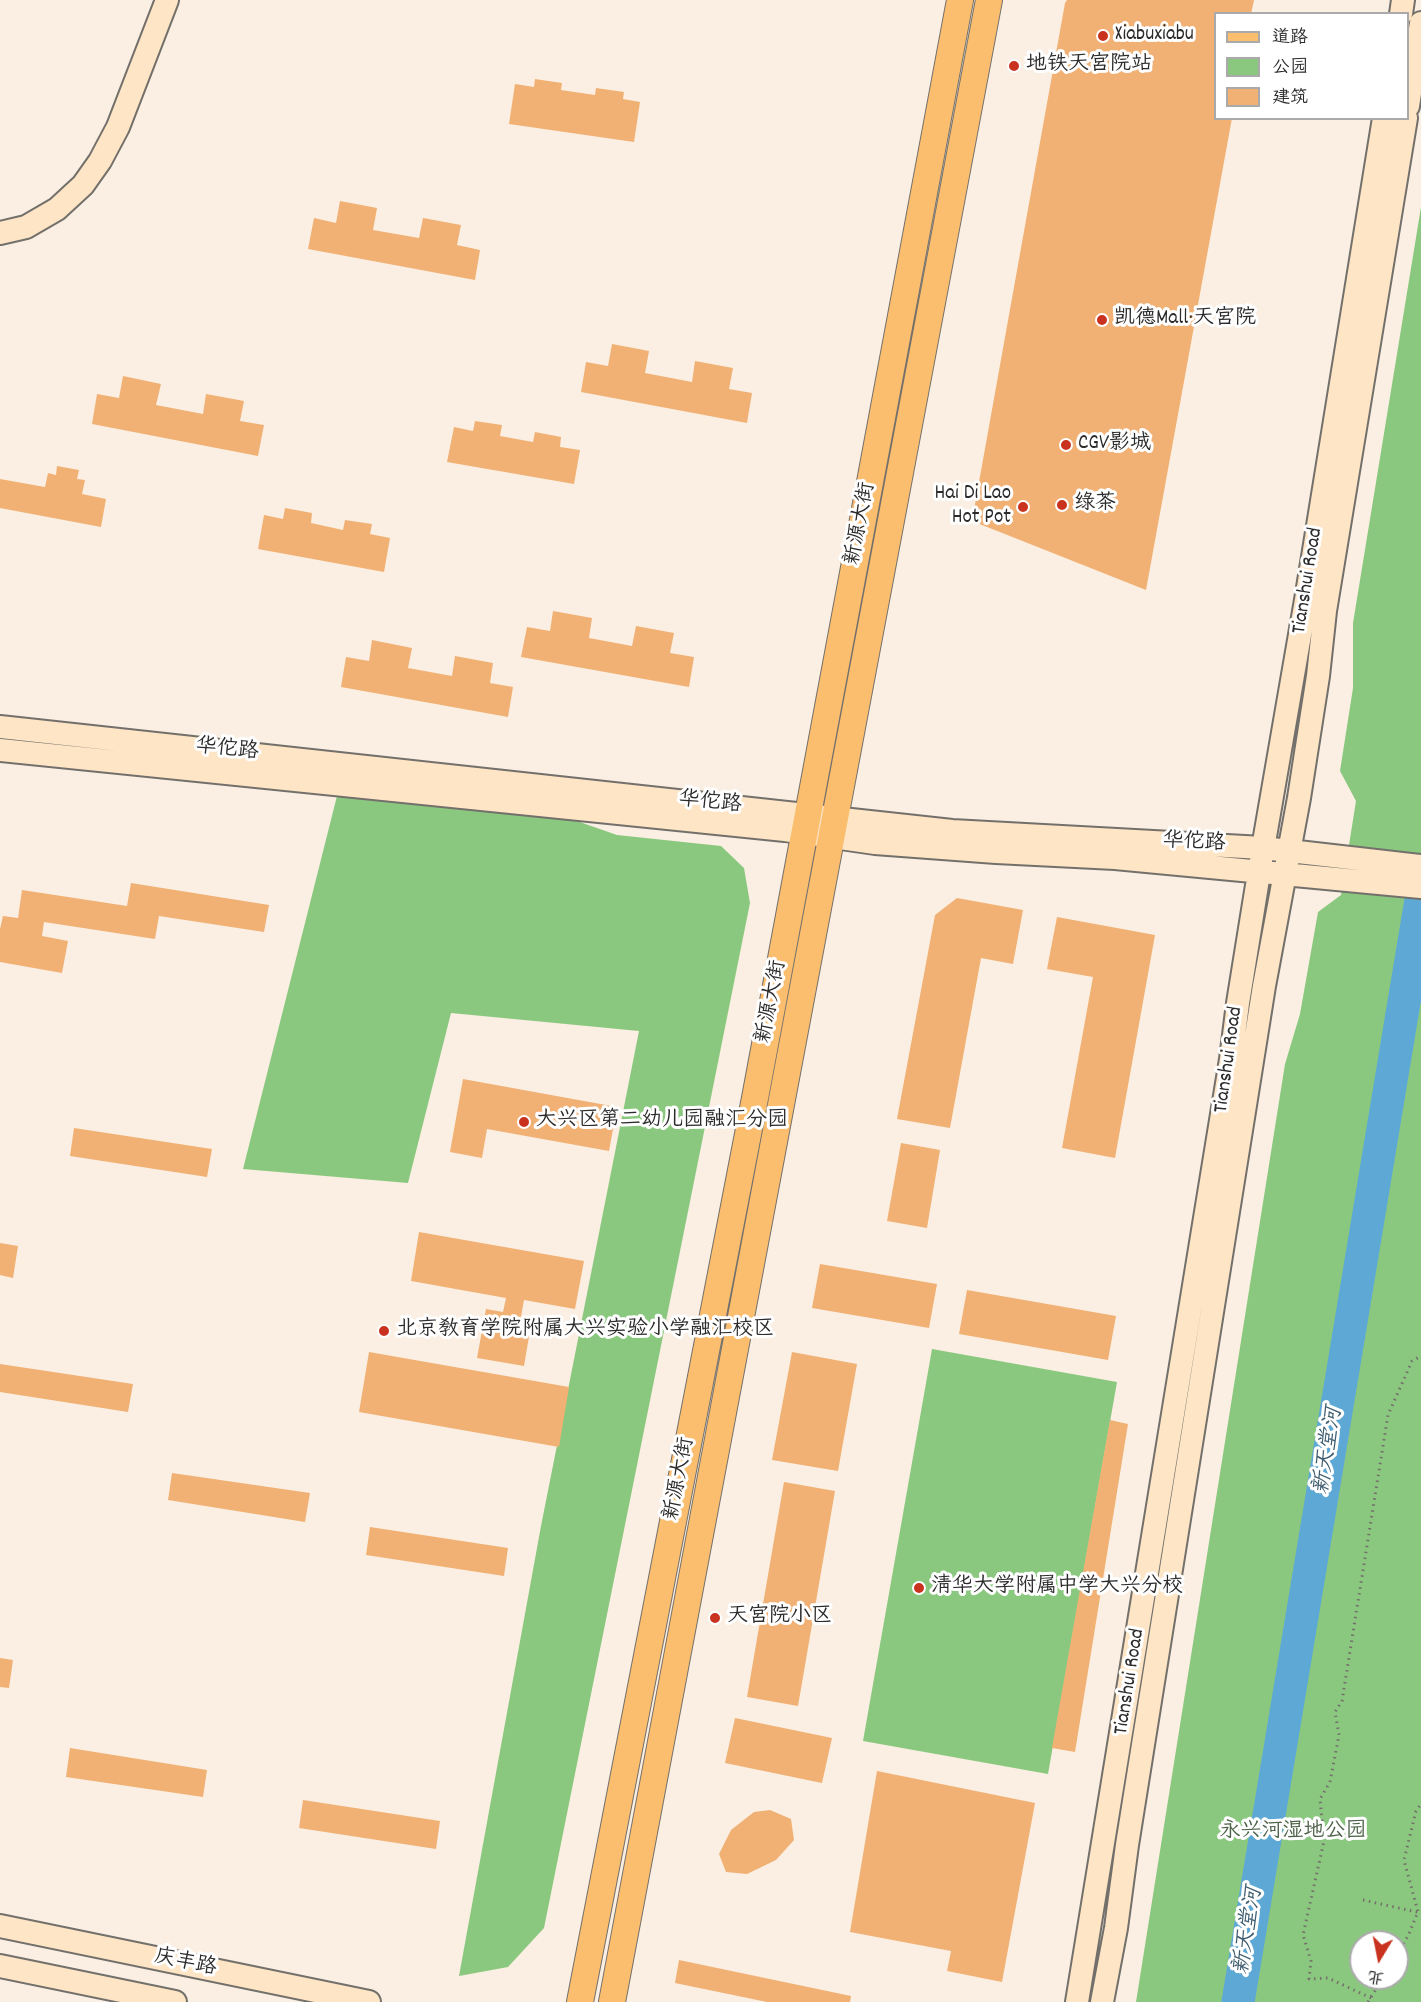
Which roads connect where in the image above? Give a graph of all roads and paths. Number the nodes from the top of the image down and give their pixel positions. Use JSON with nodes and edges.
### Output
{"nodes":[{"id":1,"x":167,"y":0,"type":"edge"},
{"id":2,"x":960,"y":0,"type":"edge"},
{"id":3,"x":989,"y":0,"type":"edge"},
{"id":4,"x":1421,"y":24,"type":"edge"},
{"id":5,"x":1409,"y":94,"type":"edge"},
{"id":6,"x":1384,"y":120,"type":"edge"},
{"id":7,"x":1406,"y":120,"type":"edge"},
{"id":8,"x":0,"y":233,"type":"edge"},
{"id":9,"x":0,"y":727,"type":"edge"},
{"id":10,"x":0,"y":750,"type":"edge"},
{"id":11,"x":807,"y":823,"type":"junction"},
{"id":12,"x":832,"y":827,"type":"junction"},
{"id":13,"x":1263,"y":848,"type":"junction"},
{"id":14,"x":1289,"y":851,"type":"junction"},
{"id":15,"x":1421,"y":866,"type":"edge"},
{"id":16,"x":1356,"y":869,"type":"junction"},
{"id":17,"x":1259,"y":871,"type":"junction"},
{"id":18,"x":1285,"y":874,"type":"junction"},
{"id":19,"x":1421,"y":888,"type":"edge"},
{"id":20,"x":1421,"y":1356,"type":"edge"},
{"id":21,"x":1421,"y":1804,"type":"edge"},
{"id":22,"x":1363,"y":1900,"type":"dead end"},
{"id":23,"x":1420,"y":1912,"type":"edge"},
{"id":24,"x":0,"y":1926,"type":"edge"},
{"id":25,"x":1409,"y":1934,"type":"edge"},
{"id":26,"x":0,"y":1966,"type":"edge"},
{"id":27,"x":1370,"y":2000,"type":"edge"},
{"id":28,"x":175,"y":2002,"type":"edge"},
{"id":29,"x":369,"y":2002,"type":"edge"},
{"id":30,"x":580,"y":2002,"type":"edge"},
{"id":31,"x":612,"y":2002,"type":"edge"},
{"id":32,"x":1077,"y":2002,"type":"edge"},
{"id":33,"x":1102,"y":2002,"type":"edge"}],
"edges":[{"from":1,"to":8,"type":"main road"},
{"from":2,"to":11,"type":"main road","name":"新源大街"},
{"from":3,"to":12,"type":"main road","name":"新源大街"},
{"from":4,"to":5,"type":"main road"},
{"from":6,"to":13,"type":"main road","name":"Tianshui Road"},
{"from":7,"to":14,"type":"main road","name":"Tianshui Road"},
{"from":9,"to":11,"type":"main road","name":"华佗路"},
{"from":10,"to":11,"type":"main road","name":"华佗路"},
{"from":11,"to":12,"type":"main road","name":"华佗路"},
{"from":11,"to":30,"type":"main road","name":"新源大街"},
{"from":12,"to":13,"type":"main road","name":"华佗路"},
{"from":12,"to":17,"type":"main road","name":"华佗路"},
{"from":12,"to":31,"type":"main road","name":"新源大街"},
{"from":13,"to":14,"type":"main road","name":"华佗路"},
{"from":13,"to":17,"type":"main road","name":"Tianshui Road"},
{"from":14,"to":16,"type":"main road","name":"华佗路"},
{"from":14,"to":18,"type":"main road","name":"Tianshui Road"},
{"from":15,"to":16,"type":"main road","name":"华佗路"},
{"from":16,"to":18,"type":"main road","name":"华佗路"},
{"from":16,"to":19,"type":"main road","name":"华佗路"},
{"from":17,"to":18,"type":"main road","name":"华佗路"},
{"from":17,"to":32,"type":"main road","name":"Tianshui Road"},
{"from":18,"to":33,"type":"main road","name":"Tianshui Road"},
{"from":20,"to":27,"type":"path"},
{"from":21,"to":23,"type":"path"},
{"from":22,"to":23,"type":"path"},
{"from":23,"to":25,"type":"path"},
{"from":24,"to":29,"type":"main road","name":"庆丰路"},
{"from":26,"to":28,"type":"main road"}]}
